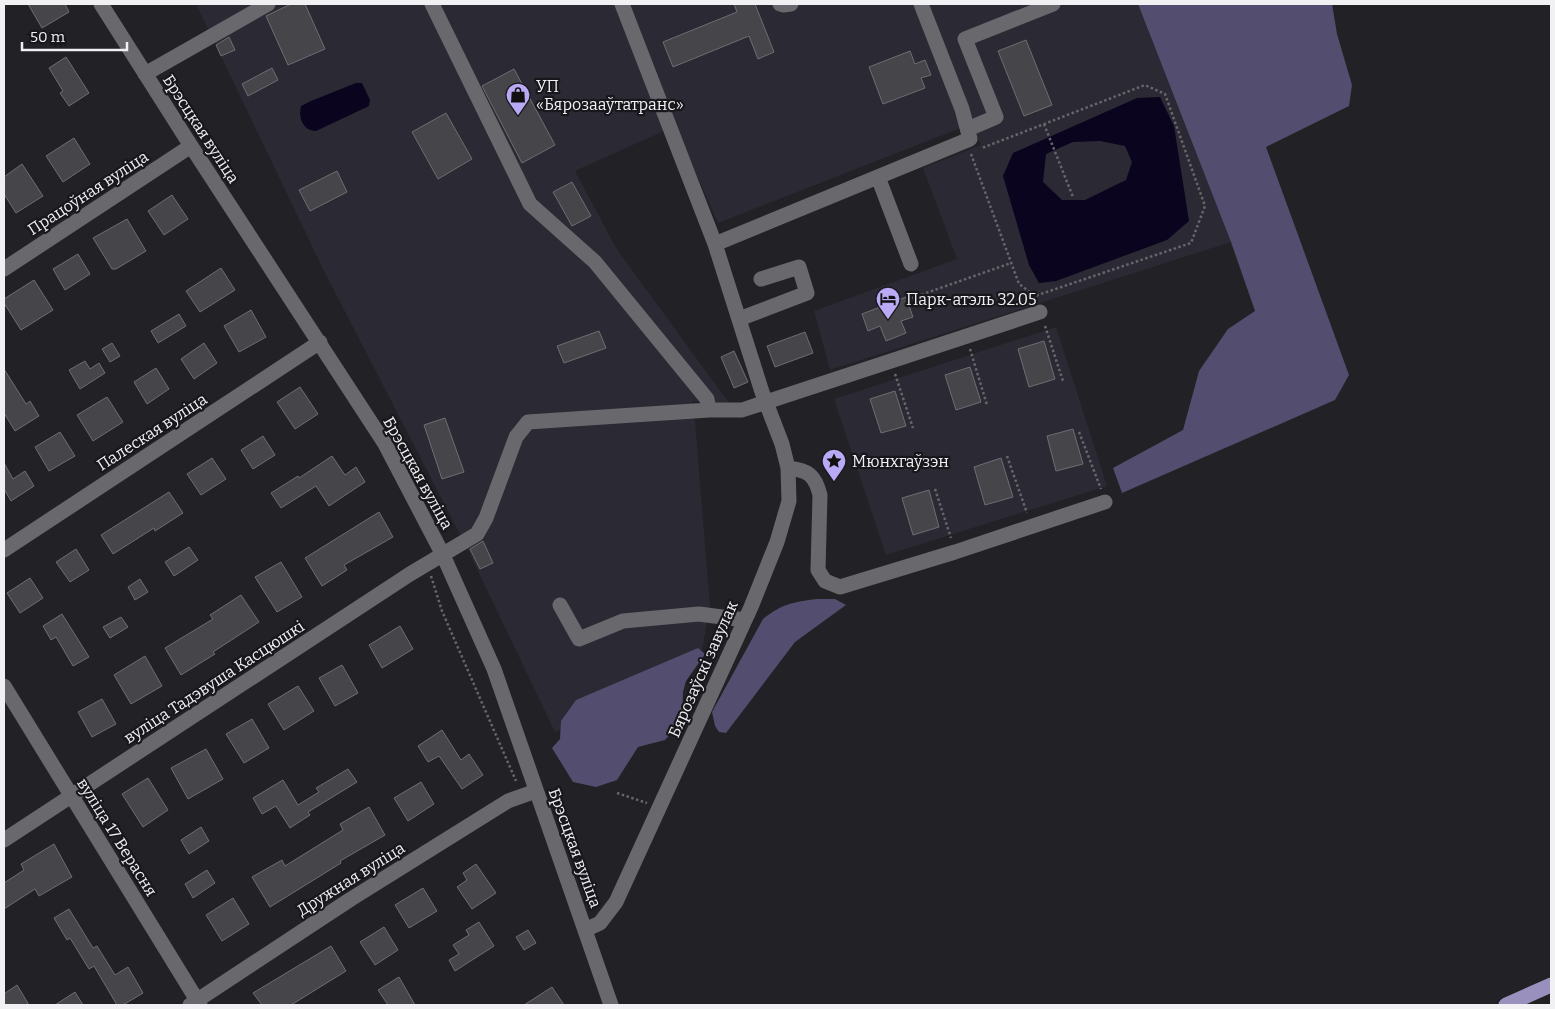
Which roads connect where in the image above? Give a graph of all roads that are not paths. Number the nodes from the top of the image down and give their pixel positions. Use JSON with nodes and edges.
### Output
{"nodes":[{"id":1,"x":101,"y":4,"type":"edge"},
{"id":2,"x":268,"y":4,"type":"edge"},
{"id":3,"x":432,"y":4,"type":"edge"},
{"id":4,"x":622,"y":4,"type":"edge"},
{"id":5,"x":780,"y":4,"type":"edge"},
{"id":6,"x":791,"y":4,"type":"edge"},
{"id":7,"x":921,"y":4,"type":"edge"},
{"id":8,"x":1053,"y":4,"type":"edge"},
{"id":9,"x":145,"y":74,"type":"junction"},
{"id":10,"x":967,"y":135,"type":"junction"},
{"id":11,"x":191,"y":146,"type":"junction"},
{"id":12,"x":878,"y":177,"type":"junction"},
{"id":13,"x":715,"y":244,"type":"junction"},
{"id":14,"x":911,"y":264,"type":"dead end"},
{"id":15,"x":4,"y":269,"type":"edge"},
{"id":16,"x":761,"y":279,"type":"dead end"},
{"id":17,"x":1040,"y":312,"type":"road end"},
{"id":18,"x":739,"y":319,"type":"junction"},
{"id":19,"x":320,"y":342,"type":"junction"},
{"id":20,"x":767,"y":402,"type":"junction"},
{"id":21,"x":709,"y":410,"type":"junction"},
{"id":22,"x":788,"y":468,"type":"junction"},
{"id":23,"x":1105,"y":502,"type":"road end"},
{"id":24,"x":4,"y":550,"type":"edge"},
{"id":25,"x":443,"y":555,"type":"junction"},
{"id":26,"x":560,"y":605,"type":"dead end"},
{"id":27,"x":745,"y":620,"type":"junction"},
{"id":28,"x":4,"y":686,"type":"edge"},
{"id":29,"x":529,"y":794,"type":"junction"},
{"id":30,"x":71,"y":796,"type":"junction"},
{"id":31,"x":4,"y":840,"type":"edge"},
{"id":32,"x":585,"y":930,"type":"junction"},
{"id":33,"x":1551,"y":985,"type":"edge"},
{"id":34,"x":196,"y":1004,"type":"edge"},
{"id":35,"x":611,"y":1005,"type":"edge"},
{"id":36,"x":1506,"y":1005,"type":"edge"}],
"edges":[{"from":1,"to":9,"type":"street","name":"Брэсцкая вуліца"},
{"from":2,"to":9,"type":"street"},
{"from":3,"to":21,"type":"street"},
{"from":4,"to":13,"type":"street","name":"Бярозаўскі завулак"},
{"from":5,"to":6,"type":"street"},
{"from":7,"to":10,"type":"street"},
{"from":8,"to":10,"type":"street"},
{"from":9,"to":11,"type":"street","name":"Брэсцкая вуліца"},
{"from":10,"to":12,"type":"street"},
{"from":11,"to":15,"type":"street","name":"Працоўная вуліца"},
{"from":11,"to":19,"type":"street","name":"Брэсцкая вуліца"},
{"from":12,"to":13,"type":"street"},
{"from":12,"to":14,"type":"street"},
{"from":13,"to":18,"type":"street","name":"Бярозаўскі завулак"},
{"from":16,"to":18,"type":"street"},
{"from":17,"to":20,"type":"street","name":"вуліца Тадэвуша Касцюшкі"},
{"from":18,"to":20,"type":"street","name":"Бярозаўскі завулак"},
{"from":19,"to":24,"type":"street","name":"Палеская вуліца"},
{"from":19,"to":25,"type":"street","name":"Брэсцкая вуліца"},
{"from":20,"to":21,"type":"street","name":"вуліца Тадэвуша Касцюшкі"},
{"from":20,"to":22,"type":"street","name":"Бярозаўскі завулак"},
{"from":21,"to":25,"type":"street","name":"вуліца Тадэвуша Касцюшкі"},
{"from":22,"to":23,"type":"street"},
{"from":22,"to":27,"type":"street","name":"Бярозаўскі завулак"},
{"from":25,"to":29,"type":"street","name":"Брэсцкая вуліца"},
{"from":25,"to":30,"type":"street","name":"вуліца Тадэвуша Касцюшкі"},
{"from":26,"to":27,"type":"street"},
{"from":27,"to":32,"type":"street","name":"Бярозаўскі завулак"},
{"from":28,"to":30,"type":"street","name":"вуліца 17 Верасня"},
{"from":29,"to":32,"type":"street","name":"Брэсцкая вуліца"},
{"from":29,"to":34,"type":"street","name":"Дружная вуліца"},
{"from":30,"to":31,"type":"street","name":"вуліца Тадэвуша Касцюшкі"},
{"from":30,"to":34,"type":"street","name":"вуліца 17 Верасня"},
{"from":32,"to":35,"type":"street","name":"Брэсцкая вуліца"},
{"from":33,"to":36,"type":"main road"}]}
